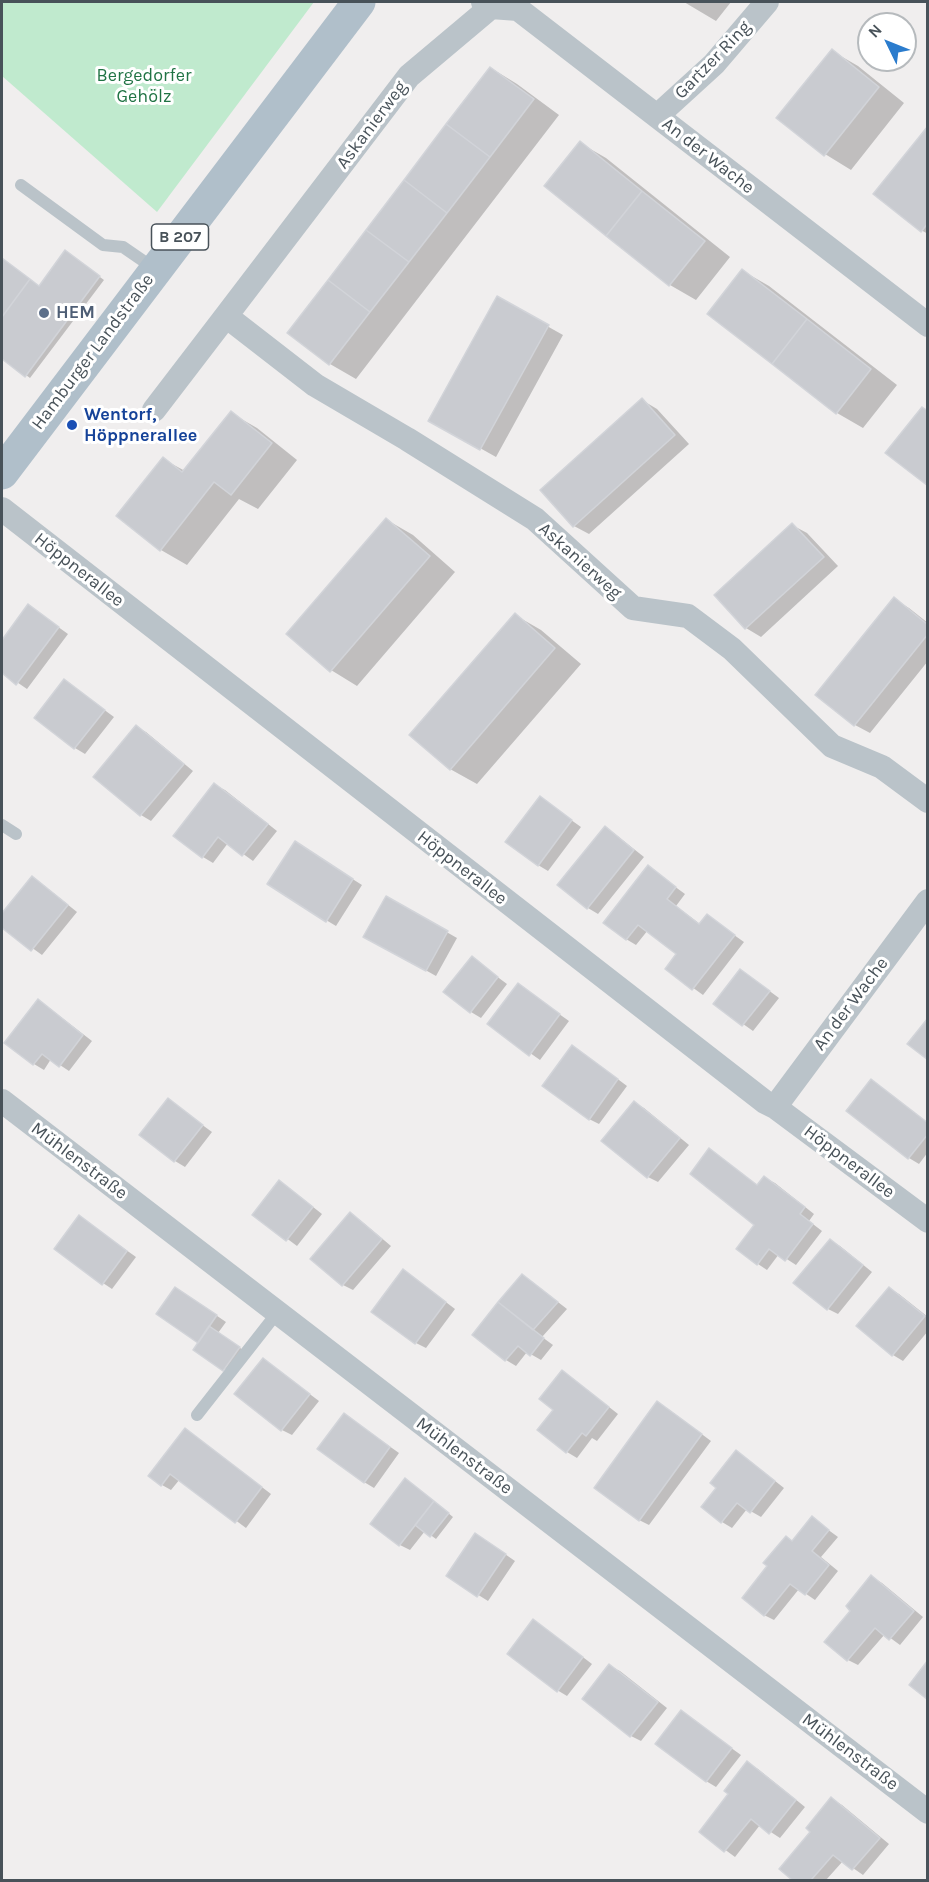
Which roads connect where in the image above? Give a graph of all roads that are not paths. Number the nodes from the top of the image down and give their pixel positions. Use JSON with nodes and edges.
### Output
{"nodes":[{"id":1,"x":359,"y":2,"type":"edge"},
{"id":2,"x":767,"y":2,"type":"edge"},
{"id":3,"x":487,"y":4,"type":"edge"},
{"id":4,"x":657,"y":116,"type":"junction"},
{"id":5,"x":21,"y":185,"type":"dead end"},
{"id":6,"x":156,"y":270,"type":"junction"},
{"id":7,"x":226,"y":316,"type":"junction"},
{"id":8,"x":927,"y":325,"type":"edge"},
{"id":9,"x":154,"y":410,"type":"dead end"},
{"id":10,"x":2,"y":473,"type":"edge"},
{"id":11,"x":2,"y":509,"type":"edge"},
{"id":12,"x":927,"y":801,"type":"edge"},
{"id":13,"x":2,"y":825,"type":"edge"},
{"id":14,"x":16,"y":834,"type":"dead end"},
{"id":15,"x":927,"y":901,"type":"edge"},
{"id":16,"x":2,"y":1101,"type":"edge"},
{"id":17,"x":775,"y":1107,"type":"junction"},
{"id":18,"x":927,"y":1221,"type":"edge"},
{"id":19,"x":278,"y":1313,"type":"junction"},
{"id":20,"x":197,"y":1415,"type":"dead end"},
{"id":21,"x":927,"y":1812,"type":"edge"}],
"edges":[{"from":1,"to":6,"type":"main road","name":"Hamburger Landstraße","number":"B 207"},
{"from":2,"to":4,"type":"street","name":"Gartzer Ring"},
{"from":3,"to":4,"type":"street","name":"An der Wache"},
{"from":3,"to":7,"type":"street","name":"Askanierweg"},
{"from":4,"to":8,"type":"street","name":"An der Wache"},
{"from":5,"to":6,"type":"lane"},
{"from":6,"to":10,"type":"main road","name":"Hamburger Landstraße","number":"B 207"},
{"from":7,"to":9,"type":"street","name":"Askanierweg"},
{"from":7,"to":12,"type":"street","name":"Askanierweg"},
{"from":11,"to":17,"type":"street","name":"Höppnerallee"},
{"from":13,"to":14,"type":"lane"},
{"from":15,"to":17,"type":"street","name":"An der Wache"},
{"from":16,"to":19,"type":"street","name":"Mühlenstraße"},
{"from":17,"to":18,"type":"street","name":"Höppnerallee"},
{"from":19,"to":20,"type":"lane"},
{"from":19,"to":21,"type":"street","name":"Mühlenstraße"}]}
